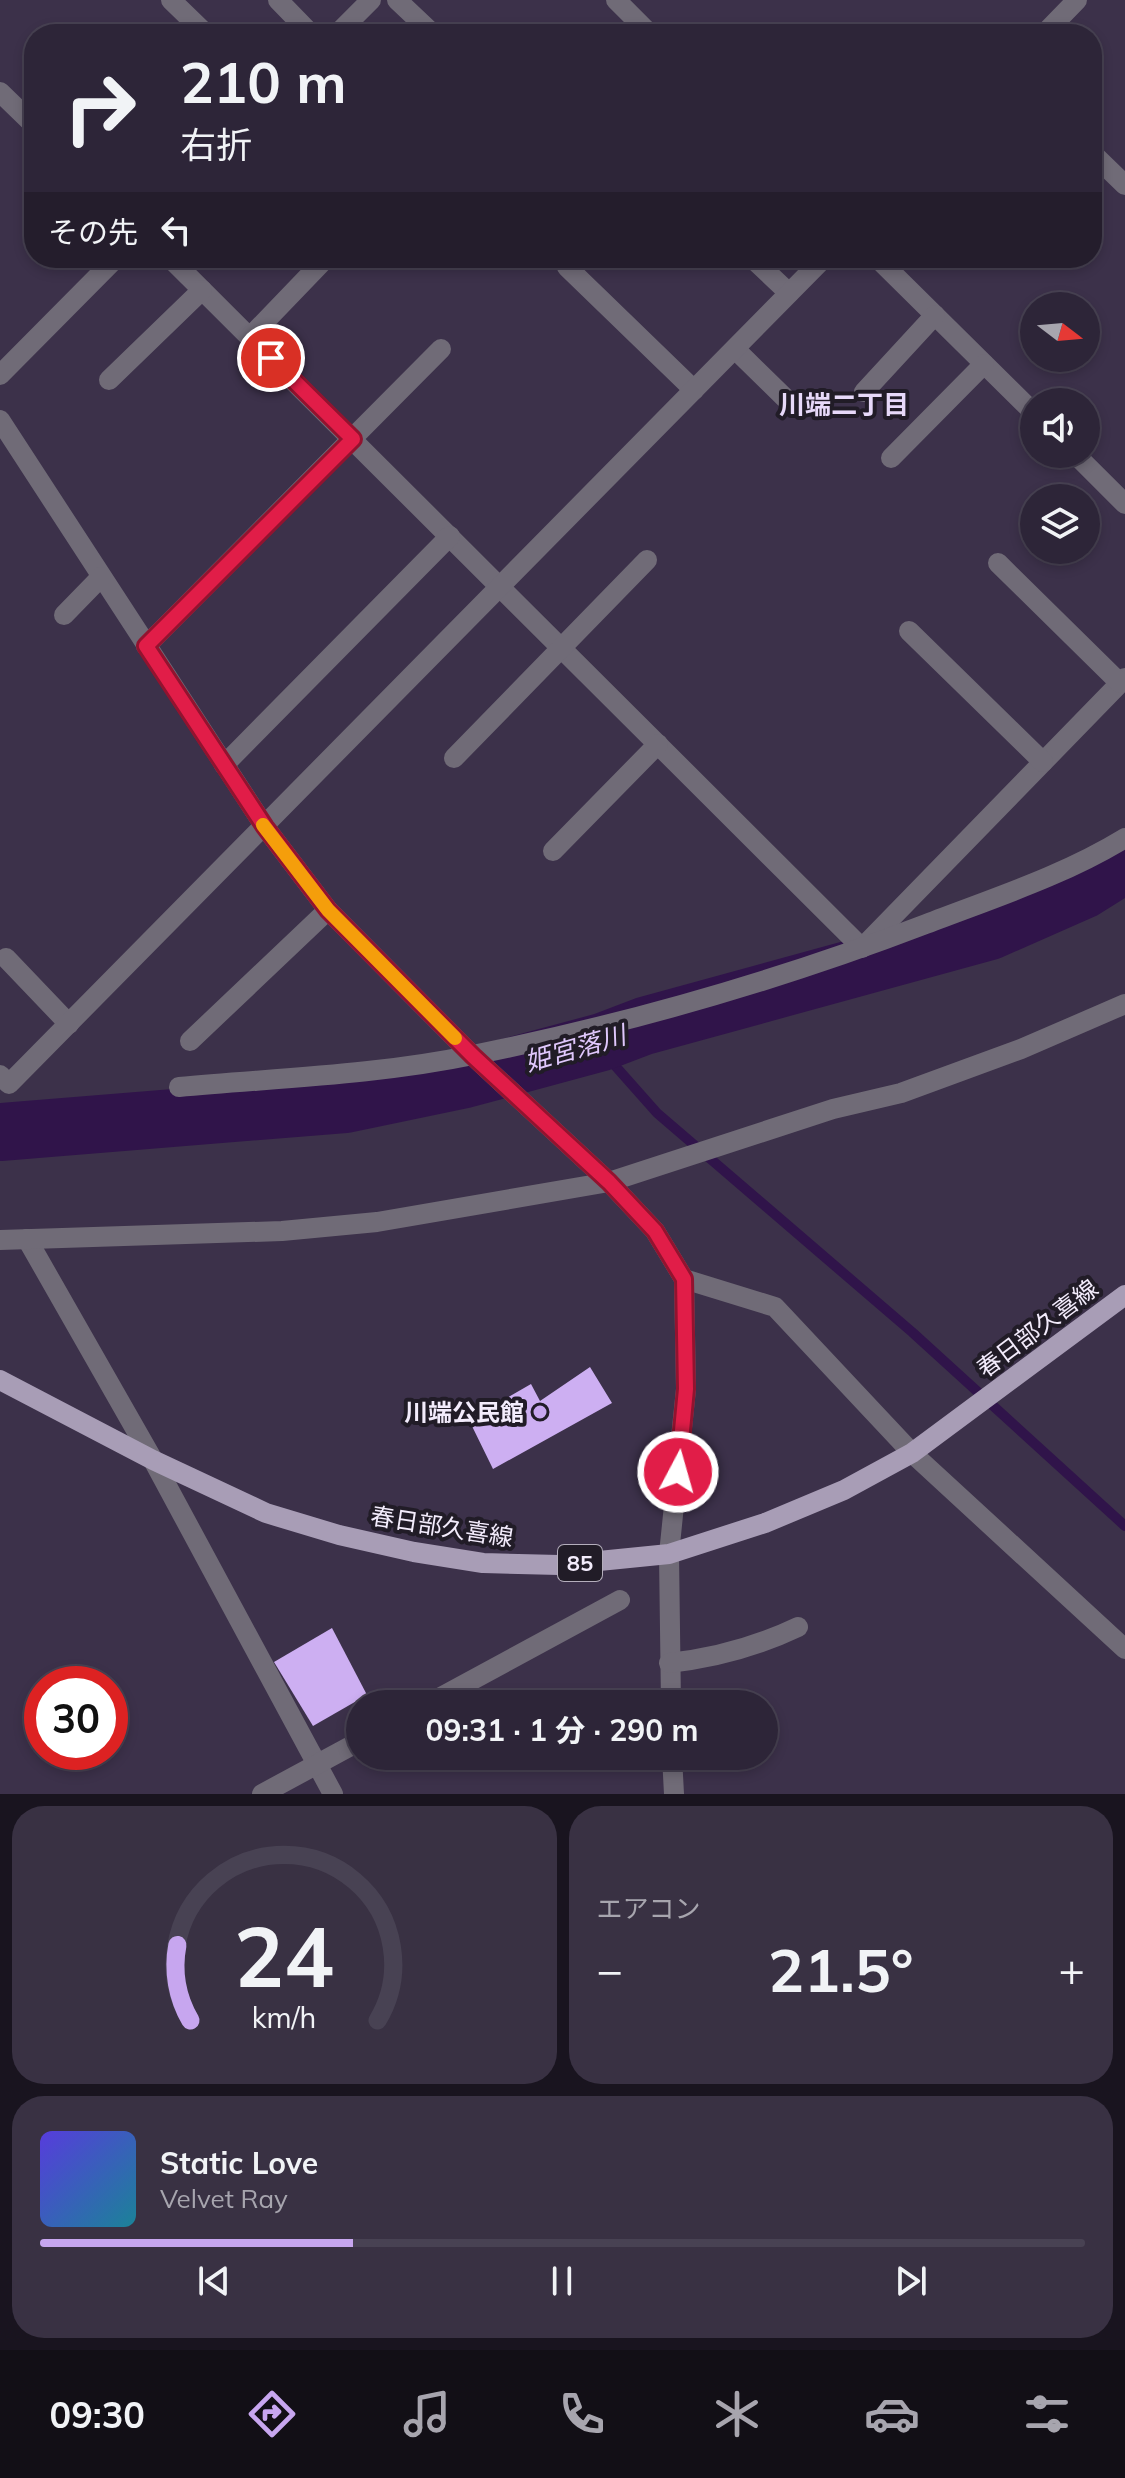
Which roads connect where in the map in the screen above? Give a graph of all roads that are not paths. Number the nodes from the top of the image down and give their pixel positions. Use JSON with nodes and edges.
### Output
{"nodes":[{"id":1,"x":171,"y":0,"type":"edge"},
{"id":2,"x":278,"y":0,"type":"edge"},
{"id":3,"x":371,"y":0,"type":"edge"},
{"id":4,"x":397,"y":0,"type":"edge"},
{"id":5,"x":616,"y":0,"type":"edge"},
{"id":6,"x":1077,"y":0,"type":"edge"},
{"id":7,"x":196,"y":24,"type":"edge"},
{"id":8,"x":301,"y":24,"type":"edge"},
{"id":9,"x":347,"y":24,"type":"edge"},
{"id":10,"x":422,"y":24,"type":"edge"},
{"id":11,"x":640,"y":24,"type":"edge"},
{"id":12,"x":1054,"y":24,"type":"edge"},
{"id":13,"x":0,"y":92,"type":"edge"},
{"id":14,"x":24,"y":115,"type":"edge"},
{"id":15,"x":1102,"y":163,"type":"edge"},
{"id":16,"x":1125,"y":185,"type":"edge"},
{"id":17,"x":106,"y":268,"type":"edge"},
{"id":18,"x":180,"y":268,"type":"edge"},
{"id":19,"x":316,"y":268,"type":"edge"},
{"id":20,"x":568,"y":268,"type":"edge"},
{"id":21,"x":763,"y":268,"type":"edge"},
{"id":22,"x":814,"y":268,"type":"edge"},
{"id":23,"x":887,"y":268,"type":"edge"},
{"id":24,"x":202,"y":290,"type":"junction"},
{"id":25,"x":789,"y":293,"type":"junction"},
{"id":26,"x":935,"y":315,"type":"junction"},
{"id":27,"x":250,"y":337,"type":"junction"},
{"id":28,"x":441,"y":349,"type":"dead end"},
{"id":29,"x":735,"y":349,"type":"junction"},
{"id":30,"x":984,"y":364,"type":"junction"},
{"id":31,"x":0,"y":375,"type":"edge"},
{"id":32,"x":109,"y":380,"type":"dead end"},
{"id":33,"x":694,"y":390,"type":"junction"},
{"id":34,"x":864,"y":392,"type":"dead end"},
{"id":35,"x":785,"y":398,"type":"dead end"},
{"id":36,"x":1020,"y":399,"type":"edge"},
{"id":37,"x":0,"y":420,"type":"edge"},
{"id":38,"x":353,"y":439,"type":"junction"},
{"id":39,"x":891,"y":458,"type":"dead end"},
{"id":40,"x":1089,"y":468,"type":"edge"},
{"id":41,"x":1125,"y":504,"type":"edge"},
{"id":42,"x":450,"y":536,"type":"junction"},
{"id":43,"x":647,"y":560,"type":"dead end"},
{"id":44,"x":998,"y":563,"type":"dead end"},
{"id":45,"x":101,"y":577,"type":"junction"},
{"id":46,"x":501,"y":587,"type":"junction"},
{"id":47,"x":64,"y":615,"type":"dead end"},
{"id":48,"x":909,"y":631,"type":"dead end"},
{"id":49,"x":146,"y":646,"type":"junction"},
{"id":50,"x":562,"y":647,"type":"junction"},
{"id":51,"x":1122,"y":681,"type":"edge"},
{"id":52,"x":658,"y":744,"type":"junction"},
{"id":53,"x":454,"y":758,"type":"dead end"},
{"id":54,"x":1043,"y":762,"type":"junction"},
{"id":55,"x":224,"y":765,"type":"junction"},
{"id":56,"x":265,"y":827,"type":"junction"},
{"id":57,"x":1125,"y":838,"type":"edge"},
{"id":58,"x":553,"y":851,"type":"dead end"},
{"id":59,"x":328,"y":910,"type":"junction"},
{"id":60,"x":862,"y":948,"type":"junction"},
{"id":61,"x":6,"y":958,"type":"dead end"},
{"id":62,"x":1125,"y":1004,"type":"edge"},
{"id":63,"x":69,"y":1024,"type":"junction"},
{"id":64,"x":190,"y":1041,"type":"dead end"},
{"id":65,"x":473,"y":1056,"type":"junction"},
{"id":66,"x":3,"y":1084,"type":"edge"},
{"id":67,"x":179,"y":1087,"type":"dead end"},
{"id":68,"x":609,"y":1182,"type":"junction"},
{"id":69,"x":27,"y":1239,"type":"junction"},
{"id":70,"x":0,"y":1240,"type":"edge"},
{"id":71,"x":684,"y":1279,"type":"junction"},
{"id":72,"x":1125,"y":1295,"type":"edge"},
{"id":73,"x":0,"y":1380,"type":"edge"},
{"id":74,"x":912,"y":1453,"type":"junction"},
{"id":75,"x":153,"y":1460,"type":"junction"},
{"id":76,"x":669,"y":1554,"type":"junction"},
{"id":77,"x":620,"y":1600,"type":"dead end"},
{"id":78,"x":798,"y":1627,"type":"dead end"},
{"id":79,"x":1125,"y":1649,"type":"edge"},
{"id":80,"x":669,"y":1663,"type":"junction"},
{"id":81,"x":454,"y":1690,"type":"edge"},
{"id":82,"x":670,"y":1690,"type":"edge"},
{"id":83,"x":346,"y":1748,"type":"edge"},
{"id":84,"x":317,"y":1764,"type":"junction"},
{"id":85,"x":673,"y":1770,"type":"edge"},
{"id":86,"x":262,"y":1794,"type":"edge"},
{"id":87,"x":333,"y":1794,"type":"edge"},
{"id":88,"x":674,"y":1794,"type":"edge"}],
"edges":[{"from":1,"to":7,"type":"street"},
{"from":2,"to":8,"type":"street"},
{"from":3,"to":9,"type":"street"},
{"from":4,"to":10,"type":"street"},
{"from":5,"to":11,"type":"street"},
{"from":6,"to":12,"type":"street"},
{"from":13,"to":14,"type":"street"},
{"from":15,"to":16,"type":"street"},
{"from":17,"to":31,"type":"street"},
{"from":18,"to":24,"type":"street"},
{"from":19,"to":27,"type":"street"},
{"from":20,"to":33,"type":"street"},
{"from":21,"to":25,"type":"street"},
{"from":22,"to":25,"type":"street"},
{"from":23,"to":26,"type":"street"},
{"from":24,"to":27,"type":"street"},
{"from":24,"to":32,"type":"street"},
{"from":25,"to":29,"type":"street"},
{"from":26,"to":30,"type":"street"},
{"from":26,"to":34,"type":"street"},
{"from":27,"to":38,"type":"street"},
{"from":28,"to":38,"type":"street"},
{"from":29,"to":33,"type":"street"},
{"from":29,"to":35,"type":"street"},
{"from":30,"to":36,"type":"street"},
{"from":30,"to":39,"type":"street"},
{"from":33,"to":46,"type":"street"},
{"from":37,"to":45,"type":"street"},
{"from":38,"to":42,"type":"street"},
{"from":38,"to":49,"type":"street"},
{"from":40,"to":41,"type":"street"},
{"from":42,"to":46,"type":"street"},
{"from":42,"to":55,"type":"street"},
{"from":43,"to":50,"type":"street"},
{"from":44,"to":51,"type":"street"},
{"from":45,"to":47,"type":"street"},
{"from":45,"to":49,"type":"street"},
{"from":46,"to":50,"type":"street"},
{"from":46,"to":56,"type":"street"},
{"from":48,"to":54,"type":"street"},
{"from":49,"to":55,"type":"street"},
{"from":50,"to":52,"type":"street"},
{"from":50,"to":53,"type":"street"},
{"from":51,"to":54,"type":"street"},
{"from":52,"to":58,"type":"street"},
{"from":52,"to":60,"type":"street"},
{"from":54,"to":60,"type":"street"},
{"from":55,"to":56,"type":"street"},
{"from":56,"to":59,"type":"street"},
{"from":56,"to":63,"type":"street"},
{"from":57,"to":60,"type":"street"},
{"from":59,"to":64,"type":"street"},
{"from":59,"to":65,"type":"street"},
{"from":60,"to":65,"type":"street"},
{"from":61,"to":63,"type":"street"},
{"from":62,"to":68,"type":"street"},
{"from":63,"to":66,"type":"street"},
{"from":65,"to":67,"type":"street"},
{"from":65,"to":68,"type":"street"},
{"from":68,"to":69,"type":"street"},
{"from":68,"to":71,"type":"street"},
{"from":69,"to":70,"type":"street"},
{"from":69,"to":75,"type":"street"},
{"from":71,"to":74,"type":"street"},
{"from":71,"to":76,"type":"street"},
{"from":72,"to":74,"type":"main road","name":"春日部久喜線","number":"85"},
{"from":73,"to":75,"type":"main road","name":"春日部久喜線","number":"85"},
{"from":74,"to":76,"type":"main road","name":"春日部久喜線","number":"85"},
{"from":74,"to":79,"type":"street"},
{"from":75,"to":76,"type":"main road","name":"春日部久喜線","number":"85"},
{"from":75,"to":84,"type":"street"},
{"from":76,"to":80,"type":"street"},
{"from":77,"to":81,"type":"street"},
{"from":78,"to":80,"type":"street"},
{"from":80,"to":82,"type":"street"},
{"from":83,"to":84,"type":"street"},
{"from":84,"to":86,"type":"street"},
{"from":84,"to":87,"type":"street"},
{"from":85,"to":88,"type":"street"}]}
